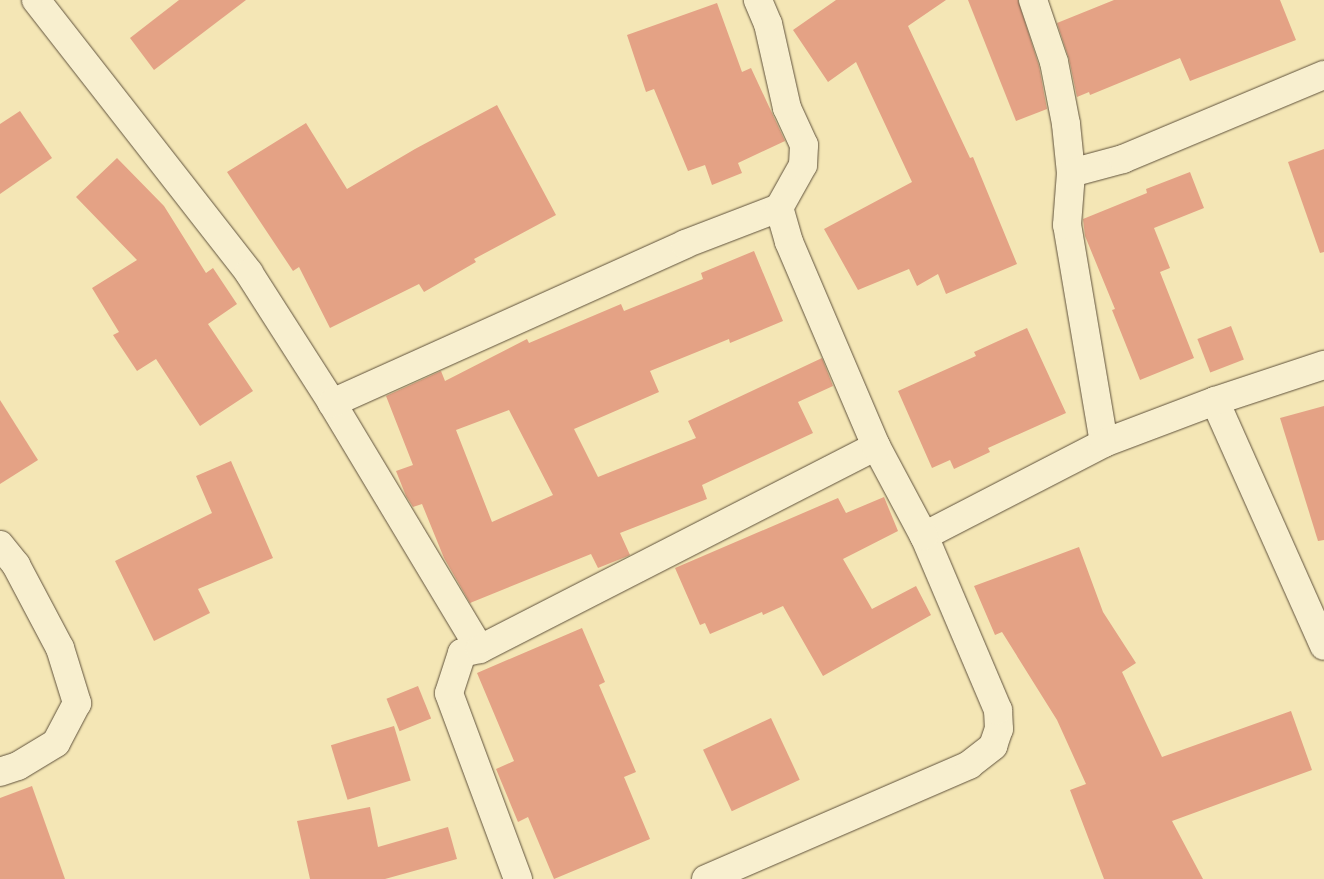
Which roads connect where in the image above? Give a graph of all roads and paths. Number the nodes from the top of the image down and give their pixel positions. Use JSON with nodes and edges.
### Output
{"nodes":[{"id":1,"x":36,"y":0,"type":"edge"},
{"id":2,"x":758,"y":0,"type":"edge"},
{"id":3,"x":1033,"y":0,"type":"edge"},
{"id":4,"x":1324,"y":75,"type":"edge"},
{"id":5,"x":1071,"y":174,"type":"junction"},
{"id":6,"x":779,"y":208,"type":"junction"},
{"id":7,"x":1324,"y":365,"type":"edge"},
{"id":8,"x":1215,"y":401,"type":"junction"},
{"id":9,"x":332,"y":403,"type":"junction"},
{"id":10,"x":1104,"y":443,"type":"junction"},
{"id":11,"x":876,"y":446,"type":"junction"},
{"id":12,"x":924,"y":536,"type":"junction"},
{"id":13,"x":0,"y":544,"type":"edge"},
{"id":14,"x":1324,"y":646,"type":"edge"},
{"id":15,"x":480,"y":649,"type":"junction"},
{"id":16,"x":0,"y":772,"type":"edge"},
{"id":17,"x":742,"y":871,"type":"edge"},
{"id":18,"x":518,"y":879,"type":"edge"},
{"id":19,"x":706,"y":879,"type":"edge"}],
"edges":[{"from":1,"to":9,"type":"street"},
{"from":2,"to":6,"type":"street"},
{"from":3,"to":5,"type":"street"},
{"from":4,"to":5,"type":"street"},
{"from":5,"to":10,"type":"street"},
{"from":6,"to":9,"type":"street"},
{"from":6,"to":11,"type":"street"},
{"from":7,"to":8,"type":"street"},
{"from":8,"to":10,"type":"street"},
{"from":8,"to":14,"type":"street"},
{"from":9,"to":15,"type":"street"},
{"from":10,"to":12,"type":"street"},
{"from":11,"to":12,"type":"street"},
{"from":11,"to":15,"type":"street"},
{"from":12,"to":17,"type":"street"},
{"from":13,"to":16,"type":"street"},
{"from":15,"to":18,"type":"street"},
{"from":17,"to":19,"type":"street"}]}
